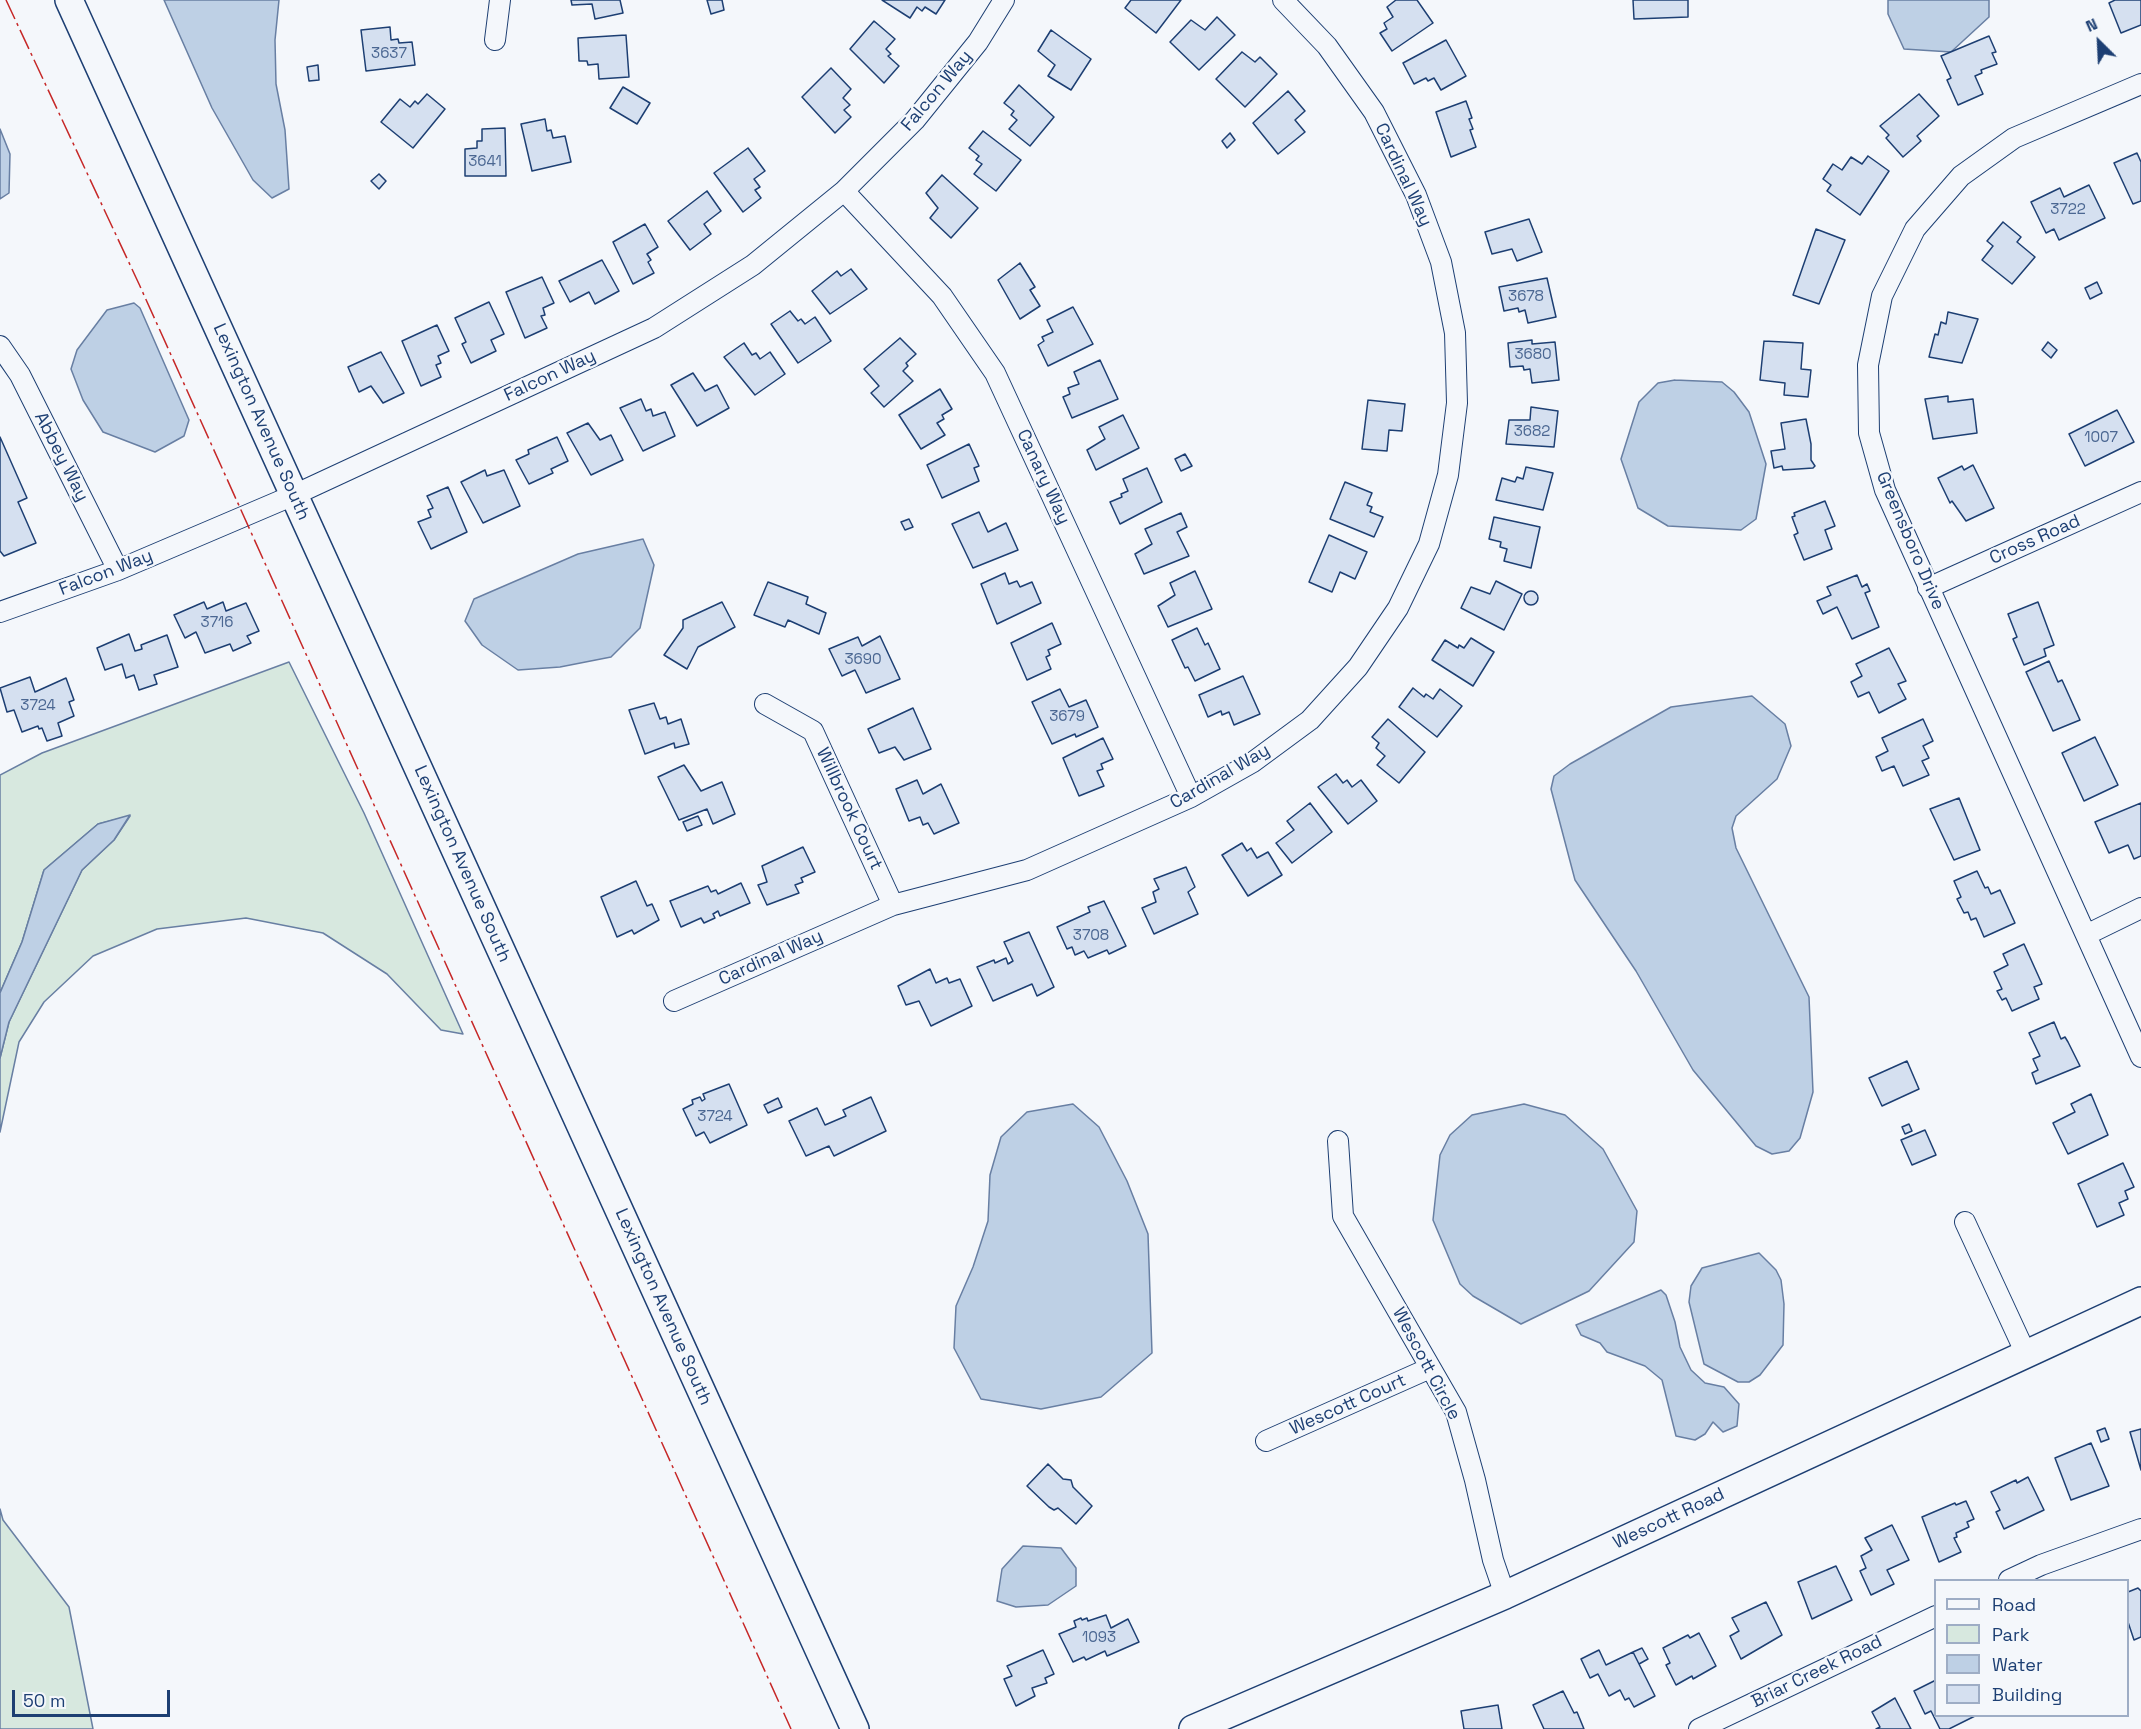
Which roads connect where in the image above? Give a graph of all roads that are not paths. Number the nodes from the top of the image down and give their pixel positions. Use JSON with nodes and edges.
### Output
{"nodes":[{"id":1,"x":69,"y":0,"type":"edge"},
{"id":2,"x":500,"y":0,"type":"edge"},
{"id":3,"x":1004,"y":0,"type":"edge"},
{"id":4,"x":1283,"y":0,"type":"edge"},
{"id":5,"x":495,"y":39,"type":"dead end"},
{"id":6,"x":2141,"y":84,"type":"edge"},
{"id":7,"x":844,"y":191,"type":"junction"},
{"id":8,"x":0,"y":346,"type":"edge"},
{"id":9,"x":2141,"y":492,"type":"edge"},
{"id":10,"x":294,"y":495,"type":"junction"},
{"id":11,"x":118,"y":570,"type":"junction"},
{"id":12,"x":1928,"y":588,"type":"junction"},
{"id":13,"x":0,"y":612,"type":"edge"},
{"id":14,"x":765,"y":704,"type":"dead end"},
{"id":15,"x":1191,"y":797,"type":"junction"},
{"id":16,"x":893,"y":905,"type":"junction"},
{"id":17,"x":2141,"y":908,"type":"edge"},
{"id":18,"x":2086,"y":935,"type":"junction"},
{"id":19,"x":674,"y":1000,"type":"dead end"},
{"id":20,"x":2141,"y":1057,"type":"edge"},
{"id":21,"x":1338,"y":1141,"type":"dead end"},
{"id":22,"x":1965,"y":1222,"type":"dead end"},
{"id":23,"x":2141,"y":1300,"type":"edge"},
{"id":24,"x":2026,"y":1354,"type":"junction"},
{"id":25,"x":1430,"y":1368,"type":"junction"},
{"id":26,"x":1266,"y":1441,"type":"dead end"},
{"id":27,"x":2141,"y":1529,"type":"edge"},
{"id":28,"x":2013,"y":1579,"type":"edge"},
{"id":29,"x":1505,"y":1595,"type":"junction"},
{"id":30,"x":1934,"y":1616,"type":"edge"},
{"id":31,"x":855,"y":1729,"type":"edge"},
{"id":32,"x":1193,"y":1729,"type":"edge"},
{"id":33,"x":1699,"y":1729,"type":"edge"}],
"edges":[{"from":1,"to":10,"type":"street","name":"Lexington Avenue South"},
{"from":2,"to":5,"type":"street"},
{"from":3,"to":7,"type":"street","name":"Falcon Way"},
{"from":4,"to":15,"type":"street","name":"Cardinal Way"},
{"from":6,"to":12,"type":"street","name":"Greensboro Drive"},
{"from":7,"to":10,"type":"street","name":"Falcon Way"},
{"from":7,"to":15,"type":"street","name":"Canary Way"},
{"from":8,"to":11,"type":"street","name":"Abbey Way"},
{"from":9,"to":12,"type":"street","name":"Cross Road"},
{"from":10,"to":11,"type":"street","name":"Falcon Way"},
{"from":10,"to":31,"type":"street","name":"Lexington Avenue South"},
{"from":11,"to":13,"type":"street","name":"Falcon Way"},
{"from":12,"to":18,"type":"street","name":"Greensboro Drive"},
{"from":14,"to":16,"type":"street","name":"Willbrook Court"},
{"from":15,"to":16,"type":"street","name":"Cardinal Way"},
{"from":16,"to":19,"type":"street","name":"Cardinal Way"},
{"from":17,"to":18,"type":"street"},
{"from":18,"to":20,"type":"street","name":"Greensboro Drive"},
{"from":21,"to":25,"type":"street","name":"Wescott Circle"},
{"from":22,"to":24,"type":"street"},
{"from":23,"to":24,"type":"street","name":"Wescott Road"},
{"from":24,"to":29,"type":"street","name":"Wescott Road"},
{"from":25,"to":26,"type":"street","name":"Wescott Court"},
{"from":25,"to":29,"type":"street","name":"Wescott Circle"},
{"from":27,"to":28,"type":"street"},
{"from":29,"to":32,"type":"street","name":"Wescott Road"},
{"from":30,"to":33,"type":"street","name":"Briar Creek Road"}]}
